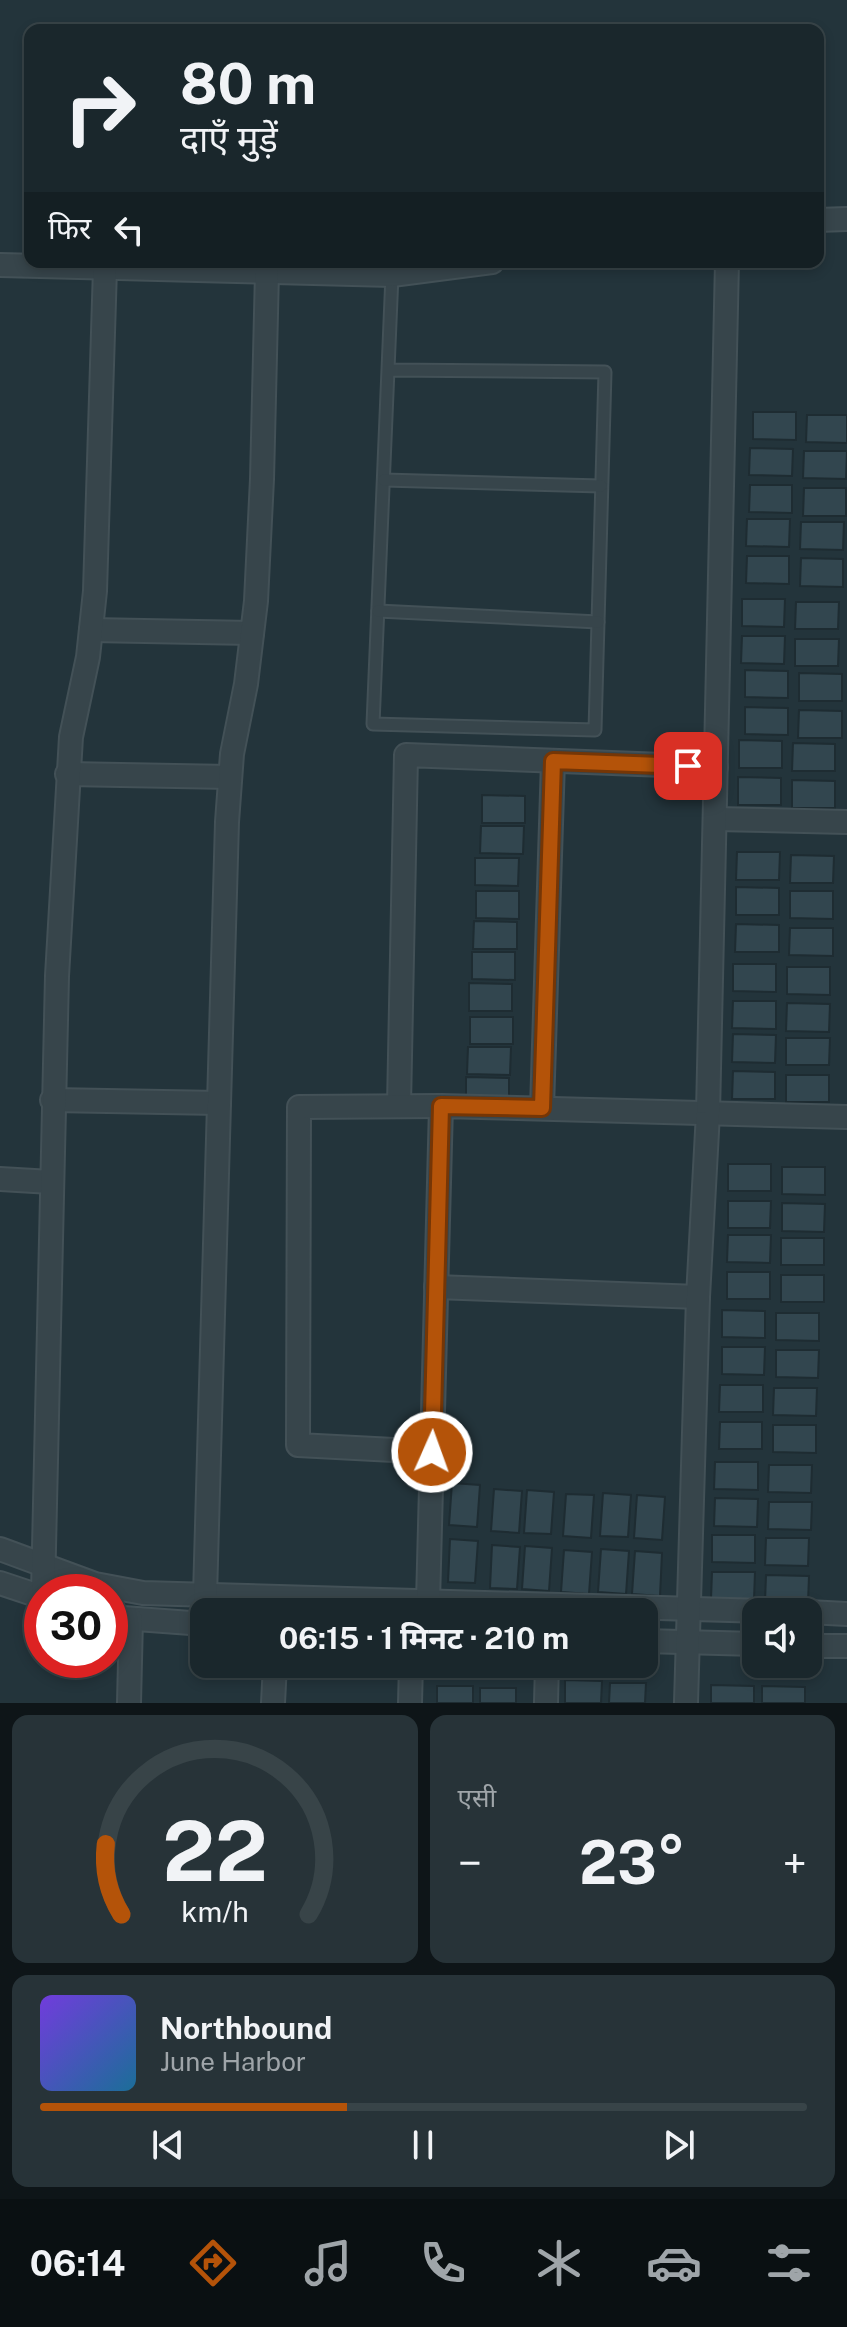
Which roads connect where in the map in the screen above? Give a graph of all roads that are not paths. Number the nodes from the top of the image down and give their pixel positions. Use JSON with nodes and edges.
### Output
{"nodes":[{"id":1,"x":847,"y":219,"type":"edge"},
{"id":2,"x":824,"y":220,"type":"edge"},
{"id":3,"x":0,"y":265,"type":"edge"},
{"id":4,"x":24,"y":266,"type":"edge"},
{"id":5,"x":105,"y":268,"type":"joint"},
{"id":6,"x":446,"y":268,"type":"edge"},
{"id":7,"x":727,"y":268,"type":"edge"},
{"id":8,"x":267,"y":272,"type":"junction"},
{"id":9,"x":392,"y":275,"type":"junction"},
{"id":10,"x":389,"y":370,"type":"junction"},
{"id":11,"x":384,"y":480,"type":"junction"},
{"id":12,"x":601,"y":486,"type":"junction"},
{"id":13,"x":378,"y":611,"type":"junction"},
{"id":14,"x":598,"y":622,"type":"junction"},
{"id":15,"x":91,"y":630,"type":"junction"},
{"id":16,"x":252,"y":633,"type":"junction"},
{"id":17,"x":553,"y":761,"type":"junction"},
{"id":18,"x":716,"y":767,"type":"junction"},
{"id":19,"x":67,"y":774,"type":"junction"},
{"id":20,"x":230,"y":777,"type":"junction"},
{"id":21,"x":715,"y":819,"type":"junction"},
{"id":22,"x":847,"y":822,"type":"edge"},
{"id":23,"x":52,"y":1100,"type":"junction"},
{"id":24,"x":219,"y":1103,"type":"junction"},
{"id":25,"x":399,"y":1106,"type":"junction"},
{"id":26,"x":441,"y":1106,"type":"junction"},
{"id":27,"x":542,"y":1108,"type":"junction"},
{"id":28,"x":708,"y":1113,"type":"junction"},
{"id":29,"x":847,"y":1117,"type":"edge"},
{"id":30,"x":0,"y":1179,"type":"edge"},
{"id":31,"x":51,"y":1182,"type":"junction"},
{"id":32,"x":436,"y":1287,"type":"junction"},
{"id":33,"x":698,"y":1297,"type":"junction"},
{"id":34,"x":432,"y":1452,"type":"junction"},
{"id":35,"x":0,"y":1549,"type":"edge"},
{"id":36,"x":44,"y":1565,"type":"junction"},
{"id":37,"x":44,"y":1574,"type":"edge"},
{"id":38,"x":0,"y":1583,"type":"edge"},
{"id":39,"x":24,"y":1589,"type":"edge"},
{"id":40,"x":205,"y":1596,"type":"junction"},
{"id":41,"x":279,"y":1598,"type":"edge"},
{"id":42,"x":428,"y":1598,"type":"edge"},
{"id":43,"x":658,"y":1607,"type":"edge"},
{"id":44,"x":688,"y":1608,"type":"junction"},
{"id":45,"x":742,"y":1610,"type":"edge"},
{"id":46,"x":822,"y":1613,"type":"edge"},
{"id":47,"x":847,"y":1614,"type":"edge"},
{"id":48,"x":128,"y":1619,"type":"edge"},
{"id":49,"x":190,"y":1623,"type":"edge"},
{"id":50,"x":658,"y":1642,"type":"edge"},
{"id":51,"x":688,"y":1643,"type":"junction"},
{"id":52,"x":742,"y":1644,"type":"edge"},
{"id":53,"x":822,"y":1646,"type":"edge"},
{"id":54,"x":847,"y":1646,"type":"edge"},
{"id":55,"x":127,"y":1678,"type":"edge"},
{"id":56,"x":274,"y":1678,"type":"edge"},
{"id":57,"x":411,"y":1678,"type":"edge"},
{"id":58,"x":547,"y":1678,"type":"edge"},
{"id":59,"x":129,"y":1703,"type":"edge"},
{"id":60,"x":273,"y":1703,"type":"edge"},
{"id":61,"x":410,"y":1703,"type":"edge"},
{"id":62,"x":546,"y":1703,"type":"edge"},
{"id":63,"x":686,"y":1703,"type":"edge"}],
"edges":[{"from":1,"to":2,"type":"street"},
{"from":3,"to":4,"type":"street"},
{"from":5,"to":8,"type":"street"},
{"from":5,"to":15,"type":"street"},
{"from":6,"to":9,"type":"street"},
{"from":7,"to":18,"type":"street"},
{"from":8,"to":9,"type":"street"},
{"from":8,"to":16,"type":"street"},
{"from":9,"to":10,"type":"lane"},
{"from":10,"to":11,"type":"lane"},
{"from":10,"to":12,"type":"lane"},
{"from":11,"to":12,"type":"lane"},
{"from":11,"to":13,"type":"lane"},
{"from":12,"to":14,"type":"lane"},
{"from":13,"to":14,"type":"lane"},
{"from":13,"to":14,"type":"lane"},
{"from":15,"to":16,"type":"street"},
{"from":15,"to":19,"type":"street"},
{"from":16,"to":20,"type":"street"},
{"from":17,"to":18,"type":"street"},
{"from":17,"to":25,"type":"street"},
{"from":17,"to":27,"type":"street"},
{"from":18,"to":21,"type":"street"},
{"from":19,"to":20,"type":"street"},
{"from":19,"to":23,"type":"street"},
{"from":20,"to":24,"type":"street"},
{"from":21,"to":22,"type":"street"},
{"from":21,"to":28,"type":"street"},
{"from":23,"to":24,"type":"street"},
{"from":23,"to":31,"type":"street"},
{"from":24,"to":40,"type":"street"},
{"from":25,"to":26,"type":"street"},
{"from":25,"to":34,"type":"street"},
{"from":26,"to":27,"type":"street"},
{"from":26,"to":32,"type":"street"},
{"from":27,"to":28,"type":"street"},
{"from":28,"to":29,"type":"street"},
{"from":28,"to":33,"type":"street"},
{"from":30,"to":31,"type":"street"},
{"from":31,"to":36,"type":"street"},
{"from":32,"to":33,"type":"street"},
{"from":32,"to":34,"type":"street"},
{"from":33,"to":44,"type":"street"},
{"from":34,"to":42,"type":"street"},
{"from":35,"to":36,"type":"street"},
{"from":36,"to":37,"type":"street"},
{"from":36,"to":40,"type":"street"},
{"from":38,"to":39,"type":"street"},
{"from":40,"to":41,"type":"street"},
{"from":43,"to":44,"type":"street"},
{"from":44,"to":45,"type":"street"},
{"from":44,"to":51,"type":"street"},
{"from":46,"to":47,"type":"street"},
{"from":48,"to":49,"type":"street"},
{"from":50,"to":51,"type":"street"},
{"from":51,"to":52,"type":"street"},
{"from":51,"to":63,"type":"street"},
{"from":53,"to":54,"type":"street"},
{"from":55,"to":59,"type":"street"},
{"from":56,"to":60,"type":"street"},
{"from":57,"to":61,"type":"street"},
{"from":58,"to":62,"type":"street"}]}
